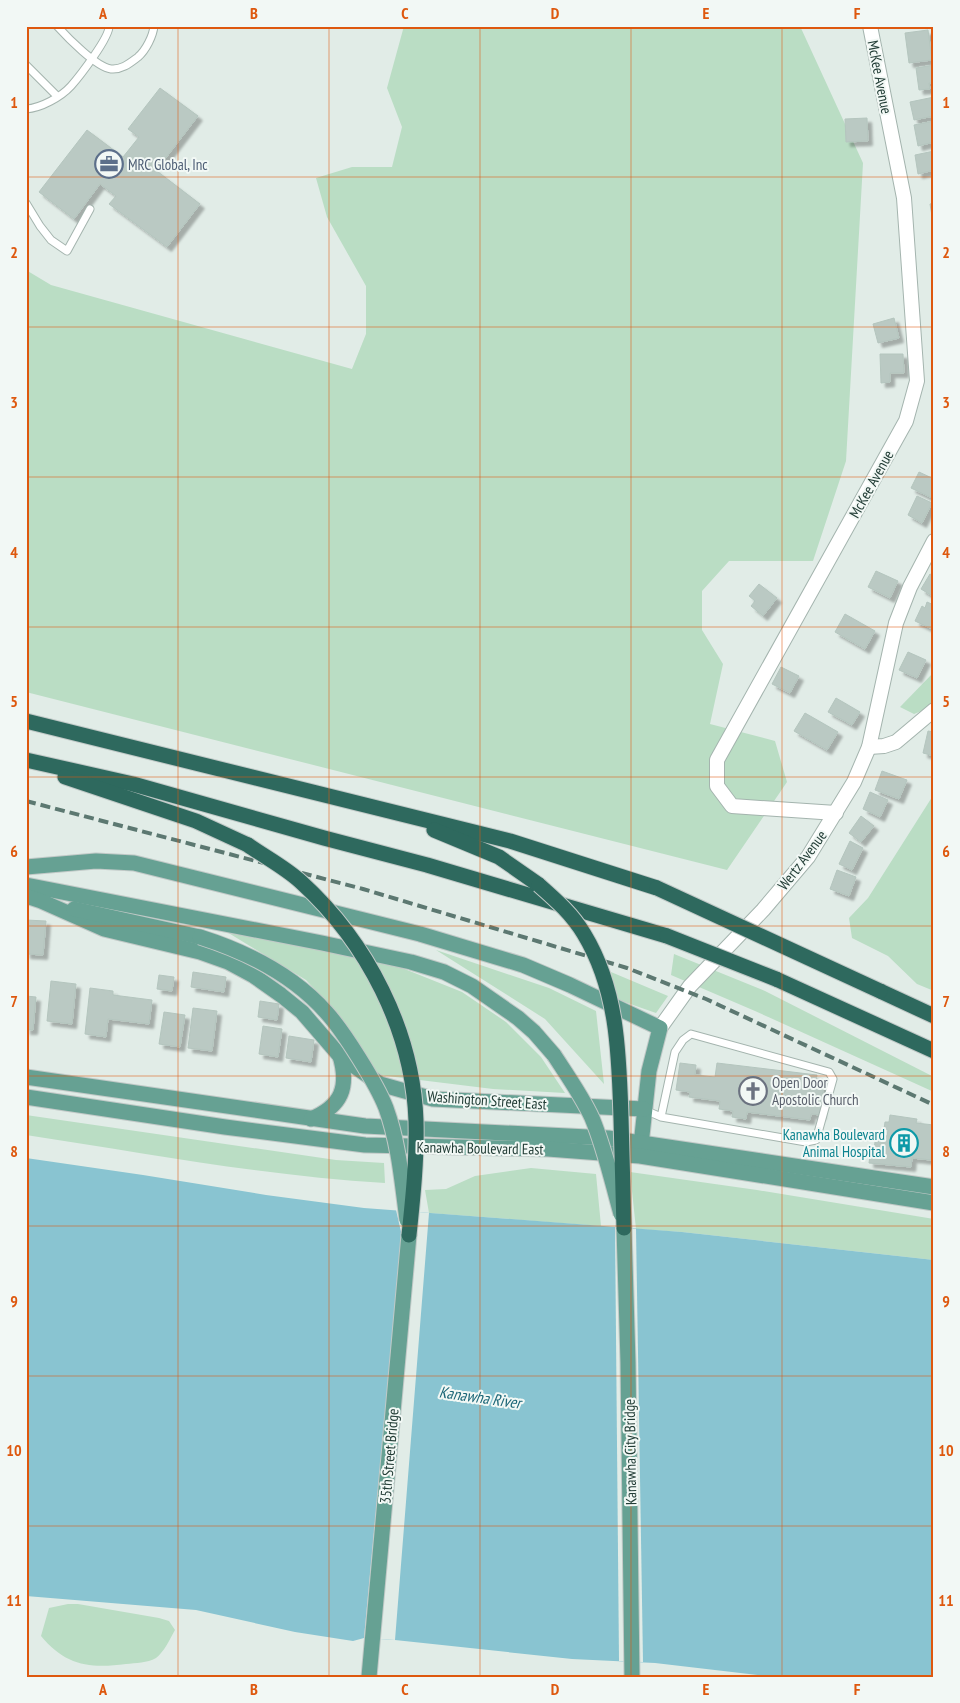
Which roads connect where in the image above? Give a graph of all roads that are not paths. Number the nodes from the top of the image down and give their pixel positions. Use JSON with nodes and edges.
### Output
{"nodes":[{"id":1,"x":56,"y":26,"type":"edge"},
{"id":2,"x":109,"y":26,"type":"edge"},
{"id":3,"x":154,"y":26,"type":"edge"},
{"id":4,"x":870,"y":26,"type":"edge"},
{"id":5,"x":92,"y":58,"type":"junction"},
{"id":6,"x":26,"y":65,"type":"edge"},
{"id":7,"x":57,"y":96,"type":"junction"},
{"id":8,"x":26,"y":109,"type":"edge"},
{"id":9,"x":26,"y":203,"type":"edge"},
{"id":10,"x":90,"y":209,"type":"dead end"},
{"id":11,"x":934,"y":541,"type":"edge"},
{"id":12,"x":934,"y":710,"type":"edge"},
{"id":13,"x":26,"y":721,"type":"edge"},
{"id":14,"x":869,"y":747,"type":"junction"},
{"id":15,"x":26,"y":762,"type":"edge"},
{"id":16,"x":364,"y":804,"type":"junction"},
{"id":17,"x":836,"y":813,"type":"junction"},
{"id":18,"x":26,"y":867,"type":"edge"},
{"id":19,"x":26,"y":885,"type":"edge"},
{"id":20,"x":26,"y":896,"type":"edge"},
{"id":21,"x":41,"y":901,"type":"junction"},
{"id":22,"x":934,"y":1016,"type":"edge"},
{"id":23,"x":660,"y":1028,"type":"junction"},
{"id":24,"x":934,"y":1051,"type":"edge"},
{"id":25,"x":340,"y":1056,"type":"junction"},
{"id":26,"x":26,"y":1077,"type":"edge"},
{"id":27,"x":26,"y":1097,"type":"edge"},
{"id":28,"x":644,"y":1109,"type":"junction"},
{"id":29,"x":662,"y":1117,"type":"junction"},
{"id":30,"x":311,"y":1119,"type":"junction"},
{"id":31,"x":640,"y":1150,"type":"junction"},
{"id":32,"x":934,"y":1187,"type":"edge"},
{"id":33,"x":934,"y":1203,"type":"edge"},
{"id":34,"x":624,"y":1228,"type":"junction"},
{"id":35,"x":409,"y":1235,"type":"junction"},
{"id":36,"x":369,"y":1677,"type":"edge"},
{"id":37,"x":632,"y":1677,"type":"edge"}],
"edges":[{"from":1,"to":5,"type":"lane"},
{"from":2,"to":5,"type":"lane"},
{"from":3,"to":5,"type":"lane"},
{"from":4,"to":17,"type":"street","name":"McKee Avenue"},
{"from":5,"to":7,"type":"lane"},
{"from":6,"to":7,"type":"lane"},
{"from":7,"to":8,"type":"lane"},
{"from":9,"to":10,"type":"lane"},
{"from":11,"to":14,"type":"street","name":"Wertz Avenue"},
{"from":12,"to":14,"type":"street"},
{"from":13,"to":16,"type":"highway"},
{"from":14,"to":17,"type":"street","name":"Wertz Avenue"},
{"from":15,"to":24,"type":"highway","bridge":true},
{"from":15,"to":35,"type":"highway","bridge":true},
{"from":16,"to":22,"type":"highway","bridge":true},
{"from":16,"to":34,"type":"highway","bridge":true},
{"from":17,"to":23,"type":"street","name":"Wertz Avenue"},
{"from":18,"to":23,"type":"main road"},
{"from":19,"to":34,"type":"main road","name":"Kanawha City Bridge","bridge":true},
{"from":20,"to":21,"type":"main road","name":"Washington Street East"},
{"from":21,"to":25,"type":"main road","name":"Washington Street East"},
{"from":21,"to":35,"type":"main road","name":"35th Street Bridge","bridge":true},
{"from":23,"to":28,"type":"main road","name":"Wertz Avenue"},
{"from":25,"to":28,"type":"main road","name":"Washington Street East"},
{"from":25,"to":30,"type":"main road"},
{"from":26,"to":30,"type":"main road","name":"Kanawha Boulevard East"},
{"from":27,"to":31,"type":"main road","name":"Kanawha Boulevard East"},
{"from":28,"to":29,"type":"lane"},
{"from":28,"to":31,"type":"main road","name":"Wertz Avenue"},
{"from":29,"to":29,"type":"lane"},
{"from":30,"to":31,"type":"main road","name":"Kanawha Boulevard East"},
{"from":31,"to":32,"type":"main road","name":"Kanawha Boulevard East"},
{"from":31,"to":33,"type":"main road","name":"Kanawha Boulevard East"},
{"from":34,"to":37,"type":"main road","name":"Kanawha City Bridge"},
{"from":35,"to":36,"type":"main road","name":"35th Street Bridge"}]}
